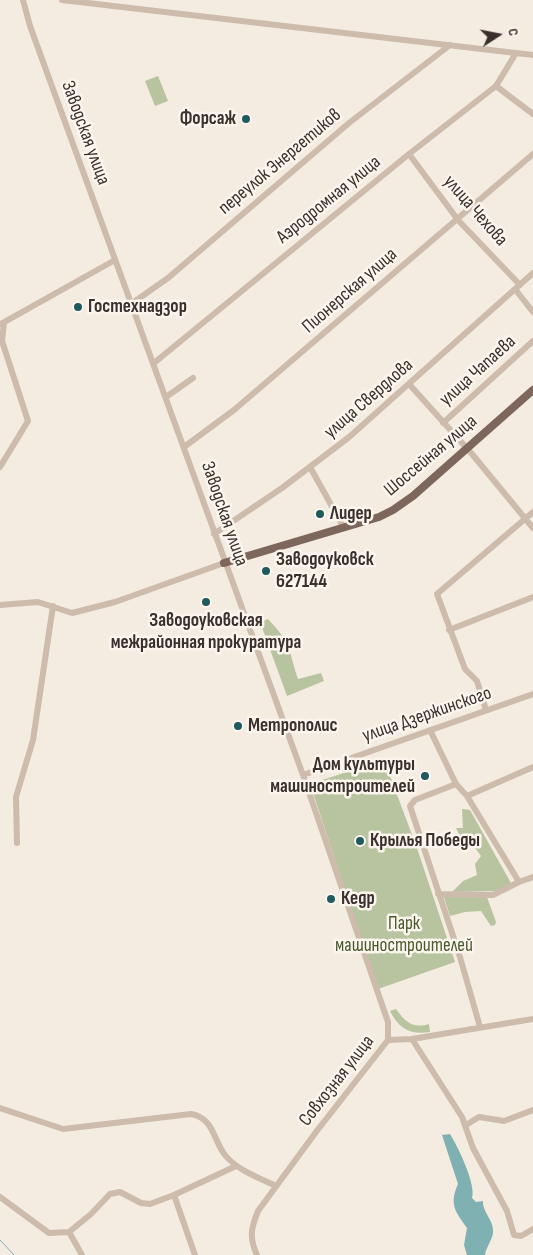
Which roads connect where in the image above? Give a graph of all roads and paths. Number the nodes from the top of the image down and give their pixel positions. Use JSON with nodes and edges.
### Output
{"nodes":[{"id":1,"x":23,"y":0,"type":"edge"},
{"id":2,"x":62,"y":0,"type":"edge"},
{"id":3,"x":450,"y":45,"type":"junction"},
{"id":4,"x":516,"y":53,"type":"junction"},
{"id":5,"x":533,"y":55,"type":"edge"},
{"id":6,"x":496,"y":86,"type":"junction"},
{"id":7,"x":533,"y":114,"type":"edge"},
{"id":8,"x":408,"y":154,"type":"junction"},
{"id":9,"x":533,"y":154,"type":"edge"},
{"id":10,"x":458,"y":220,"type":"junction"},
{"id":11,"x":115,"y":260,"type":"junction"},
{"id":12,"x":533,"y":273,"type":"edge"},
{"id":13,"x":518,"y":287,"type":"junction"},
{"id":14,"x":131,"y":304,"type":"junction"},
{"id":15,"x":533,"y":312,"type":"edge"},
{"id":16,"x":2,"y":324,"type":"edge"},
{"id":17,"x":533,"y":341,"type":"edge"},
{"id":18,"x":154,"y":363,"type":"junction"},
{"id":19,"x":193,"y":378,"type":"dead end"},
{"id":20,"x":409,"y":384,"type":"junction"},
{"id":21,"x":533,"y":390,"type":"edge"},
{"id":22,"x":166,"y":397,"type":"junction"},
{"id":23,"x":443,"y":423,"type":"junction"},
{"id":24,"x":184,"y":447,"type":"junction"},
{"id":25,"x":467,"y":448,"type":"junction"},
{"id":26,"x":0,"y":467,"type":"edge"},
{"id":27,"x":310,"y":467,"type":"junction"},
{"id":28,"x":533,"y":512,"type":"edge"},
{"id":29,"x":526,"y":518,"type":"junction"},
{"id":30,"x":344,"y":528,"type":"junction"},
{"id":31,"x":533,"y":528,"type":"edge"},
{"id":32,"x":214,"y":534,"type":"junction"},
{"id":33,"x":224,"y":563,"type":"junction"},
{"id":34,"x":533,"y":597,"type":"edge"},
{"id":35,"x":0,"y":605,"type":"edge"},
{"id":36,"x":53,"y":606,"type":"junction"},
{"id":37,"x":449,"y":630,"type":"junction"},
{"id":38,"x":533,"y":694,"type":"edge"},
{"id":39,"x":486,"y":710,"type":"junction"},
{"id":40,"x":430,"y":730,"type":"junction"},
{"id":41,"x":533,"y":767,"type":"edge"},
{"id":42,"x":303,"y":775,"type":"junction"},
{"id":43,"x":456,"y":784,"type":"junction"},
{"id":44,"x":467,"y":796,"type":"junction"},
{"id":45,"x":17,"y":843,"type":"dead end"},
{"id":46,"x":533,"y":877,"type":"edge"},
{"id":47,"x":518,"y":882,"type":"junction"},
{"id":48,"x":438,"y":894,"type":"junction"},
{"id":49,"x":533,"y":1019,"type":"edge"},
{"id":50,"x":480,"y":1028,"type":"junction"},
{"id":51,"x":412,"y":1039,"type":"junction"},
{"id":52,"x":388,"y":1040,"type":"junction"},
{"id":53,"x":0,"y":1108,"type":"edge"},
{"id":54,"x":533,"y":1110,"type":"edge"},
{"id":55,"x":466,"y":1125,"type":"junction"},
{"id":56,"x":236,"y":1166,"type":"junction"},
{"id":57,"x":276,"y":1186,"type":"junction"},
{"id":58,"x":174,"y":1195,"type":"junction"},
{"id":59,"x":0,"y":1197,"type":"edge"},
{"id":60,"x":533,"y":1229,"type":"edge"},
{"id":61,"x":70,"y":1232,"type":"junction"},
{"id":62,"x":82,"y":1255,"type":"edge"},
{"id":63,"x":196,"y":1255,"type":"edge"},
{"id":64,"x":257,"y":1255,"type":"edge"}],
"edges":[{"from":1,"to":11,"type":"street","name":"Заводская улица"},
{"from":2,"to":3,"type":"street"},
{"from":3,"to":4,"type":"street"},
{"from":3,"to":14,"type":"street","name":"переулок Энергетиков"},
{"from":4,"to":5,"type":"street"},
{"from":4,"to":6,"type":"street","name":"Аэродромная улица"},
{"from":6,"to":7,"type":"street"},
{"from":6,"to":8,"type":"street","name":"Аэродромная улица"},
{"from":8,"to":10,"type":"street","name":"улица Чехова"},
{"from":8,"to":18,"type":"street","name":"Аэродромная улица"},
{"from":9,"to":10,"type":"street","name":"Пионерская улица"},
{"from":10,"to":13,"type":"street","name":"улица Чехова"},
{"from":10,"to":24,"type":"street","name":"Пионерская улица"},
{"from":11,"to":14,"type":"street","name":"Заводская улица"},
{"from":11,"to":16,"type":"street"},
{"from":12,"to":13,"type":"street","name":"улица Свердлова"},
{"from":13,"to":15,"type":"street","name":"улица Чехова"},
{"from":13,"to":20,"type":"street","name":"улица Свердлова"},
{"from":14,"to":18,"type":"street","name":"Заводская улица"},
{"from":16,"to":26,"type":"street"},
{"from":17,"to":23,"type":"street","name":"улица Чапаева"},
{"from":18,"to":22,"type":"street","name":"Заводская улица"},
{"from":19,"to":22,"type":"street"},
{"from":20,"to":23,"type":"street"},
{"from":20,"to":27,"type":"street","name":"улица Свердлова"},
{"from":21,"to":25,"type":"main road","name":"Шоссейная улица"},
{"from":22,"to":24,"type":"street","name":"Заводская улица"},
{"from":23,"to":25,"type":"street"},
{"from":24,"to":32,"type":"street","name":"Заводская улица"},
{"from":25,"to":29,"type":"street"},
{"from":25,"to":30,"type":"main road","name":"Шоссейная улица"},
{"from":27,"to":30,"type":"street"},
{"from":27,"to":32,"type":"street","name":"улица Свердлова"},
{"from":28,"to":29,"type":"street"},
{"from":29,"to":31,"type":"street"},
{"from":29,"to":37,"type":"street"},
{"from":30,"to":33,"type":"main road","name":"Шоссейная улица"},
{"from":32,"to":33,"type":"street","name":"Заводская улица"},
{"from":33,"to":36,"type":"street"},
{"from":33,"to":42,"type":"street","name":"Заводская улица"},
{"from":34,"to":37,"type":"street"},
{"from":35,"to":36,"type":"street"},
{"from":36,"to":45,"type":"street"},
{"from":37,"to":39,"type":"street"},
{"from":38,"to":39,"type":"street","name":"улица Дзержинского"},
{"from":39,"to":40,"type":"street","name":"улица Дзержинского"},
{"from":40,"to":42,"type":"street","name":"улица Дзержинского"},
{"from":40,"to":43,"type":"street"},
{"from":41,"to":44,"type":"street"},
{"from":42,"to":52,"type":"street","name":"Заводская улица"},
{"from":43,"to":44,"type":"street"},
{"from":43,"to":48,"type":"street"},
{"from":44,"to":47,"type":"street"},
{"from":46,"to":47,"type":"street"},
{"from":47,"to":48,"type":"street"},
{"from":48,"to":50,"type":"street"},
{"from":49,"to":50,"type":"street","name":"Совхозная улица"},
{"from":50,"to":51,"type":"street","name":"Совхозная улица"},
{"from":51,"to":52,"type":"street","name":"Совхозная улица"},
{"from":51,"to":55,"type":"street"},
{"from":52,"to":57,"type":"street","name":"Совхозная улица"},
{"from":53,"to":56,"type":"street"},
{"from":54,"to":55,"type":"street"},
{"from":55,"to":60,"type":"street"},
{"from":56,"to":57,"type":"street"},
{"from":56,"to":58,"type":"street"},
{"from":57,"to":64,"type":"street","name":"Совхозная улица"},
{"from":58,"to":61,"type":"street"},
{"from":58,"to":63,"type":"street"},
{"from":59,"to":61,"type":"street"},
{"from":61,"to":62,"type":"street"}]}
